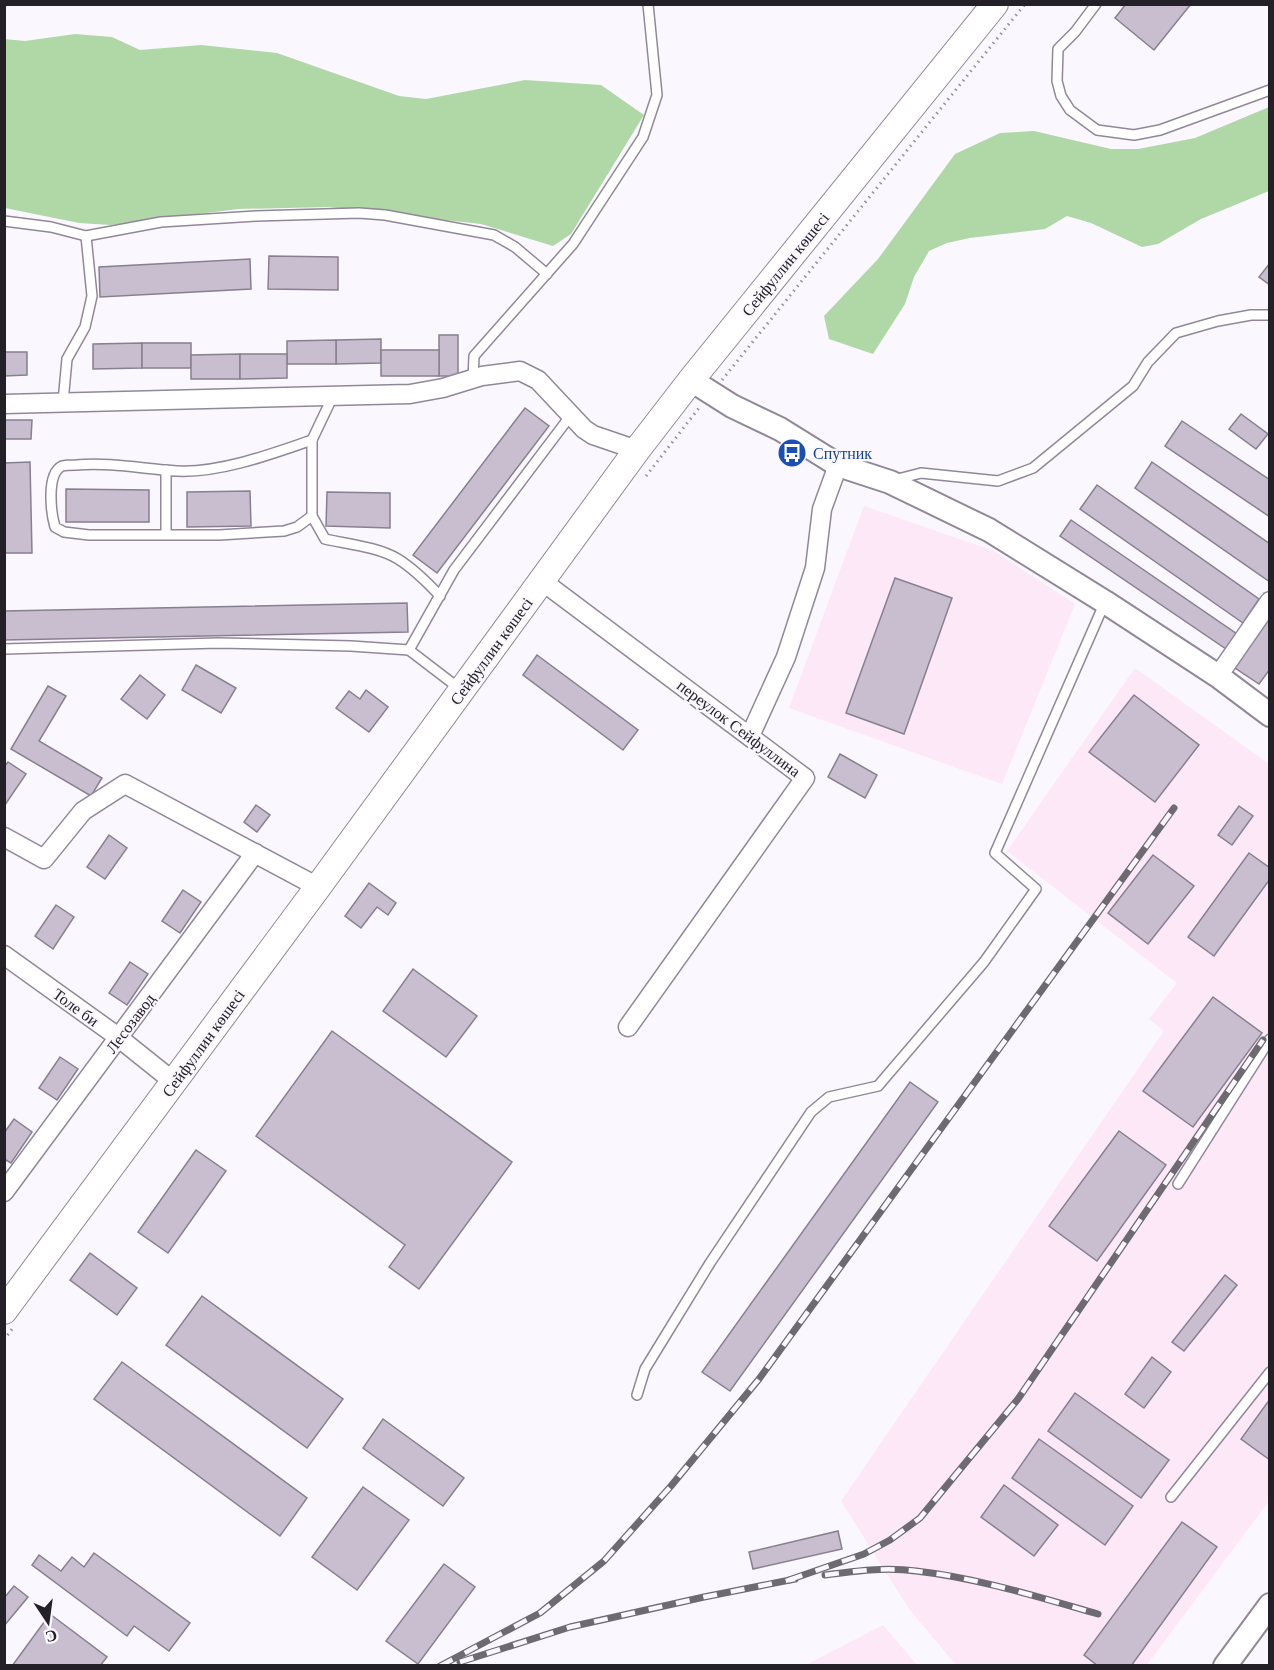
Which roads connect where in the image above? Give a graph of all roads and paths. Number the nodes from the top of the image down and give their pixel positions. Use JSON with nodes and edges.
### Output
{"nodes":[{"id":1,"x":648,"y":4,"type":"edge"},
{"id":2,"x":995,"y":4,"type":"edge"},
{"id":3,"x":1024,"y":4,"type":"edge"},
{"id":4,"x":1096,"y":4,"type":"edge"},
{"id":5,"x":1269,"y":90,"type":"edge"},
{"id":6,"x":4,"y":221,"type":"edge"},
{"id":7,"x":86,"y":236,"type":"junction"},
{"id":8,"x":547,"y":274,"type":"junction"},
{"id":9,"x":1269,"y":315,"type":"edge"},
{"id":10,"x":472,"y":379,"type":"junction"},
{"id":11,"x":701,"y":386,"type":"junction"},
{"id":12,"x":333,"y":396,"type":"junction"},
{"id":13,"x":63,"y":402,"type":"junction"},
{"id":14,"x":4,"y":404,"type":"edge"},
{"id":15,"x":571,"y":415,"type":"junction"},
{"id":16,"x":312,"y":440,"type":"junction"},
{"id":17,"x":637,"y":450,"type":"junction"},
{"id":18,"x":838,"y":465,"type":"junction"},
{"id":19,"x":166,"y":470,"type":"junction"},
{"id":20,"x":644,"y":478,"type":"dead end"},
{"id":21,"x":890,"y":482,"type":"junction"},
{"id":22,"x":312,"y":516,"type":"junction"},
{"id":23,"x":166,"y":534,"type":"junction"},
{"id":24,"x":542,"y":581,"type":"junction"},
{"id":25,"x":440,"y":596,"type":"junction"},
{"id":26,"x":1269,"y":601,"type":"edge"},
{"id":27,"x":1105,"y":602,"type":"junction"},
{"id":28,"x":4,"y":649,"type":"edge"},
{"id":29,"x":409,"y":650,"type":"junction"},
{"id":30,"x":1218,"y":676,"type":"junction"},
{"id":31,"x":462,"y":690,"type":"junction"},
{"id":32,"x":1267,"y":708,"type":"edge"},
{"id":33,"x":750,"y":736,"type":"junction"},
{"id":34,"x":4,"y":837,"type":"edge"},
{"id":35,"x":255,"y":853,"type":"junction"},
{"id":36,"x":318,"y":887,"type":"junction"},
{"id":37,"x":4,"y":955,"type":"edge"},
{"id":38,"x":628,"y":1026,"type":"dead end"},
{"id":39,"x":118,"y":1038,"type":"junction"},
{"id":40,"x":1269,"y":1039,"type":"edge"},
{"id":41,"x":174,"y":1082,"type":"junction"},
{"id":42,"x":1178,"y":1184,"type":"dead end"},
{"id":43,"x":4,"y":1192,"type":"edge"},
{"id":44,"x":11,"y":1316,"type":"edge"},
{"id":45,"x":4,"y":1340,"type":"edge"},
{"id":46,"x":1269,"y":1372,"type":"edge"},
{"id":47,"x":637,"y":1395,"type":"dead end"},
{"id":48,"x":1171,"y":1497,"type":"dead end"},
{"id":49,"x":1269,"y":1605,"type":"edge"},
{"id":50,"x":1225,"y":1665,"type":"edge"}],
"edges":[{"from":1,"to":8,"type":"lane"},
{"from":2,"to":11,"type":"main road","name":"Сейфуллин көшесі"},
{"from":3,"to":11,"type":"path"},
{"from":4,"to":5,"type":"lane"},
{"from":6,"to":7,"type":"lane"},
{"from":7,"to":8,"type":"lane"},
{"from":7,"to":13,"type":"lane"},
{"from":8,"to":10,"type":"lane"},
{"from":9,"to":21,"type":"lane"},
{"from":10,"to":12,"type":"street"},
{"from":10,"to":15,"type":"street"},
{"from":11,"to":17,"type":"main road","name":"Сейфуллин көшесі"},
{"from":11,"to":18,"type":"street"},
{"from":11,"to":20,"type":"path"},
{"from":12,"to":13,"type":"street"},
{"from":12,"to":16,"type":"lane"},
{"from":13,"to":14,"type":"street"},
{"from":15,"to":17,"type":"street"},
{"from":15,"to":25,"type":"lane"},
{"from":16,"to":19,"type":"lane"},
{"from":16,"to":22,"type":"lane"},
{"from":17,"to":24,"type":"main road","name":"Сейфуллин көшесі"},
{"from":18,"to":21,"type":"street"},
{"from":18,"to":33,"type":"street"},
{"from":19,"to":23,"type":"lane"},
{"from":19,"to":23,"type":"lane"},
{"from":21,"to":27,"type":"street"},
{"from":22,"to":23,"type":"lane"},
{"from":22,"to":25,"type":"lane"},
{"from":24,"to":31,"type":"main road","name":"Сейфуллин көшесі"},
{"from":24,"to":33,"type":"street","name":"переулок Сейфуллина"},
{"from":25,"to":29,"type":"lane"},
{"from":26,"to":30,"type":"street"},
{"from":27,"to":30,"type":"street"},
{"from":27,"to":47,"type":"lane"},
{"from":28,"to":29,"type":"lane"},
{"from":29,"to":31,"type":"lane"},
{"from":30,"to":32,"type":"street"},
{"from":31,"to":36,"type":"main road","name":"Сейфуллин көшесі"},
{"from":33,"to":38,"type":"street","name":"переулок Сейфуллина"},
{"from":34,"to":35,"type":"street"},
{"from":35,"to":36,"type":"street"},
{"from":35,"to":39,"type":"street","name":"Лесозавод"},
{"from":36,"to":41,"type":"main road","name":"Сейфуллин көшесі"},
{"from":37,"to":39,"type":"street","name":"Толе би"},
{"from":39,"to":41,"type":"street","name":"Толе би"},
{"from":39,"to":43,"type":"street","name":"Лесозавод"},
{"from":40,"to":42,"type":"lane"},
{"from":41,"to":44,"type":"main road","name":"Сейфуллин көшесі"},
{"from":44,"to":45,"type":"path"},
{"from":46,"to":48,"type":"lane"},
{"from":49,"to":50,"type":"street"}]}
